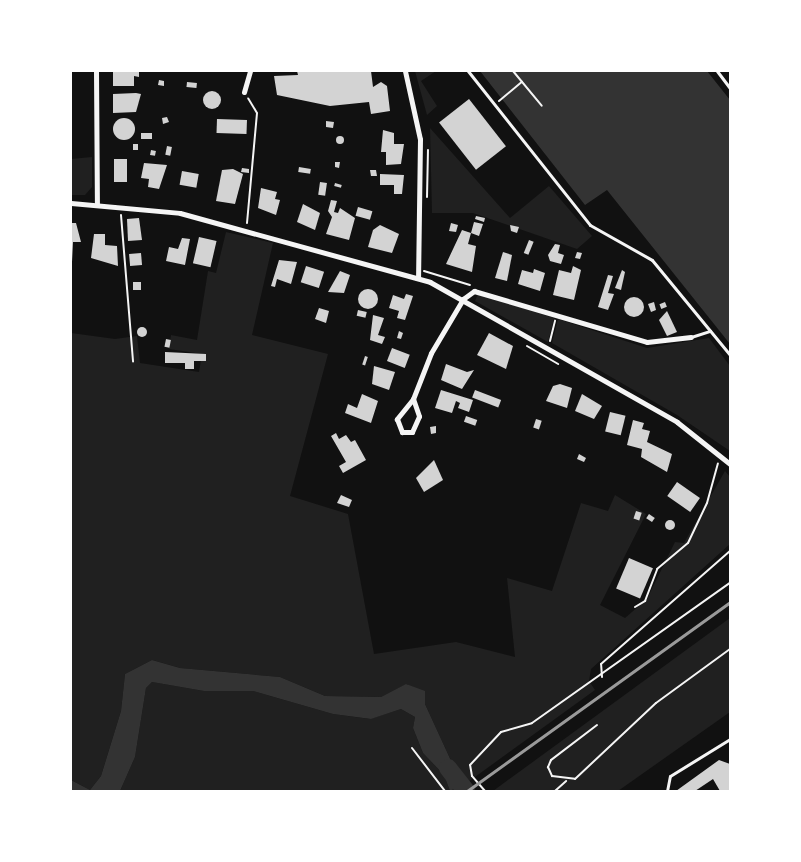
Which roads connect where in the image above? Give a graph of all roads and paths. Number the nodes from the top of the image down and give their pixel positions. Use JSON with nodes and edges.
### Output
{"nodes":[{"id":1,"x":96,"y":71,"type":"edge"},
{"id":2,"x":250,"y":71,"type":"edge"},
{"id":3,"x":405,"y":71,"type":"edge"},
{"id":4,"x":468,"y":71,"type":"edge"},
{"id":5,"x":513,"y":71,"type":"edge"},
{"id":6,"x":716,"y":71,"type":"edge"},
{"id":7,"x":522,"y":82,"type":"junction"},
{"id":8,"x":730,"y":88,"type":"edge"},
{"id":9,"x":244,"y":92,"type":"joint"},
{"id":10,"x":498,"y":102,"type":"dead end"},
{"id":11,"x":542,"y":106,"type":"dead end"},
{"id":12,"x":71,"y":203,"type":"edge"},
{"id":13,"x":97,"y":204,"type":"junction"},
{"id":14,"x":120,"y":206,"type":"junction"},
{"id":15,"x":246,"y":229,"type":"junction"},
{"id":16,"x":418,"y":278,"type":"junction"},
{"id":17,"x":463,"y":299,"type":"junction"},
{"id":18,"x":554,"y":314,"type":"junction"},
{"id":19,"x":710,"y":331,"type":"junction"},
{"id":20,"x":691,"y":337,"type":"joint"},
{"id":21,"x":548,"y":347,"type":"junction"},
{"id":22,"x":730,"y":355,"type":"edge"},
{"id":23,"x":133,"y":362,"type":"dead end"},
{"id":24,"x":566,"y":366,"type":"dead end"},
{"id":25,"x":414,"y":399,"type":"junction"},
{"id":26,"x":711,"y":456,"type":"dead end"},
{"id":27,"x":723,"y":457,"type":"junction"},
{"id":28,"x":718,"y":462,"type":"junction"},
{"id":29,"x":730,"y":464,"type":"edge"},
{"id":30,"x":724,"y":468,"type":"dead end"},
{"id":31,"x":730,"y":550,"type":"edge"},
{"id":32,"x":730,"y":583,"type":"edge"},
{"id":33,"x":635,"y":607,"type":"dead end"},
{"id":34,"x":730,"y":649,"type":"edge"},
{"id":35,"x":602,"y":677,"type":"junction"},
{"id":36,"x":597,"y":725,"type":"dead end"},
{"id":37,"x":730,"y":739,"type":"edge"},
{"id":38,"x":412,"y":748,"type":"dead end"},
{"id":39,"x":566,"y":781,"type":"junction"},
{"id":40,"x":446,"y":791,"type":"edge"},
{"id":41,"x":485,"y":791,"type":"edge"},
{"id":42,"x":555,"y":791,"type":"edge"},
{"id":43,"x":667,"y":791,"type":"edge"}],
"edges":[{"from":1,"to":13,"type":"street"},
{"from":2,"to":9,"type":"street"},
{"from":3,"to":16,"type":"street"},
{"from":4,"to":19,"type":"lane"},
{"from":5,"to":7,"type":"path"},
{"from":6,"to":8,"type":"lane"},
{"from":7,"to":10,"type":"path"},
{"from":7,"to":11,"type":"path"},
{"from":9,"to":15,"type":"path"},
{"from":12,"to":13,"type":"street"},
{"from":13,"to":14,"type":"street"},
{"from":14,"to":15,"type":"street"},
{"from":14,"to":23,"type":"path"},
{"from":15,"to":16,"type":"street"},
{"from":16,"to":17,"type":"street"},
{"from":17,"to":18,"type":"street"},
{"from":17,"to":21,"type":"street"},
{"from":17,"to":25,"type":"street"},
{"from":18,"to":20,"type":"street"},
{"from":18,"to":21,"type":"path"},
{"from":19,"to":20,"type":"lane"},
{"from":19,"to":22,"type":"lane"},
{"from":21,"to":24,"type":"path"},
{"from":21,"to":27,"type":"street"},
{"from":25,"to":25,"type":"street"},
{"from":26,"to":28,"type":"path"},
{"from":27,"to":28,"type":"path"},
{"from":27,"to":29,"type":"street"},
{"from":28,"to":30,"type":"path"},
{"from":28,"to":33,"type":"path"},
{"from":31,"to":35,"type":"path"},
{"from":32,"to":35,"type":"path"},
{"from":34,"to":39,"type":"path"},
{"from":35,"to":41,"type":"path"},
{"from":36,"to":39,"type":"path"},
{"from":37,"to":43,"type":"lane"},
{"from":38,"to":40,"type":"path"},
{"from":39,"to":42,"type":"path"}]}
